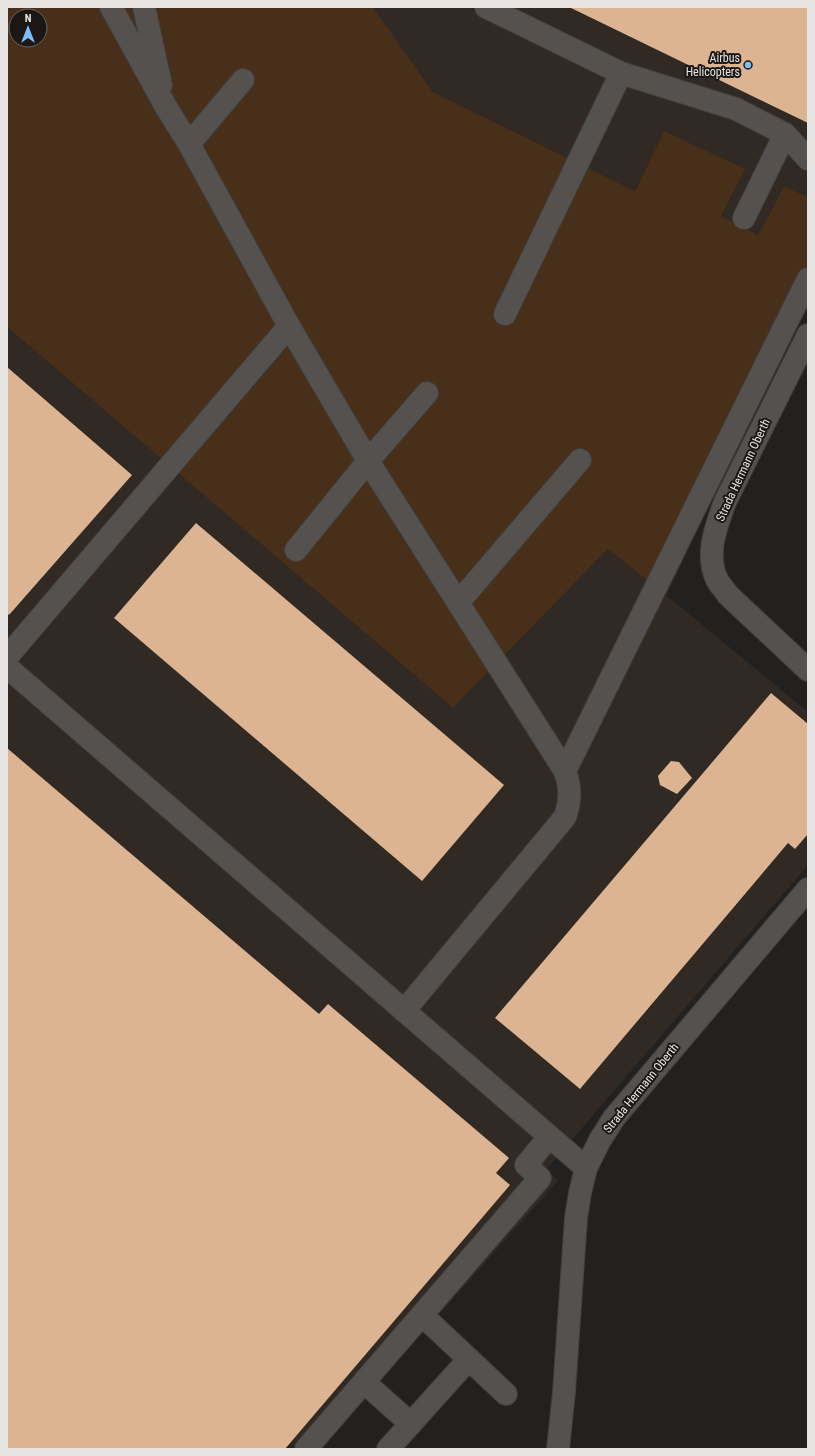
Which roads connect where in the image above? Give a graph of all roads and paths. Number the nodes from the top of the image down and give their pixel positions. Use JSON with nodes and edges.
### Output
{"nodes":[{"id":1,"x":111,"y":7,"type":"edge"},
{"id":2,"x":144,"y":7,"type":"edge"},
{"id":3,"x":486,"y":7,"type":"edge"},
{"id":4,"x":621,"y":73,"type":"junction"},
{"id":5,"x":242,"y":80,"type":"dead end"},
{"id":6,"x":166,"y":107,"type":"junction"},
{"id":7,"x":785,"y":134,"type":"junction"},
{"id":8,"x":189,"y":144,"type":"junction"},
{"id":9,"x":808,"y":159,"type":"edge"},
{"id":10,"x":744,"y":218,"type":"dead end"},
{"id":11,"x":808,"y":279,"type":"edge"},
{"id":12,"x":505,"y":314,"type":"dead end"},
{"id":13,"x":289,"y":326,"type":"junction"},
{"id":14,"x":808,"y":335,"type":"edge"},
{"id":15,"x":427,"y":393,"type":"dead end"},
{"id":16,"x":580,"y":460,"type":"dead end"},
{"id":17,"x":368,"y":461,"type":"junction"},
{"id":18,"x":296,"y":550,"type":"dead end"},
{"id":19,"x":458,"y":603,"type":"junction"},
{"id":20,"x":7,"y":657,"type":"edge"},
{"id":21,"x":7,"y":667,"type":"edge"},
{"id":22,"x":808,"y":670,"type":"edge"},
{"id":23,"x":565,"y":771,"type":"junction"},
{"id":24,"x":808,"y":889,"type":"edge"},
{"id":25,"x":404,"y":1011,"type":"junction"},
{"id":26,"x":549,"y":1137,"type":"junction"},
{"id":27,"x":586,"y":1168,"type":"junction"},
{"id":28,"x":422,"y":1315,"type":"junction"},
{"id":29,"x":469,"y":1359,"type":"junction"},
{"id":30,"x":364,"y":1382,"type":"junction"},
{"id":31,"x":506,"y":1394,"type":"dead end"},
{"id":32,"x":411,"y":1424,"type":"junction"},
{"id":33,"x":306,"y":1449,"type":"edge"},
{"id":34,"x":388,"y":1449,"type":"edge"},
{"id":35,"x":558,"y":1449,"type":"edge"}],
"edges":[{"from":1,"to":6,"type":"street"},
{"from":2,"to":6,"type":"street"},
{"from":3,"to":4,"type":"street"},
{"from":4,"to":7,"type":"street"},
{"from":4,"to":12,"type":"street"},
{"from":5,"to":8,"type":"street"},
{"from":6,"to":8,"type":"street"},
{"from":7,"to":9,"type":"street"},
{"from":7,"to":10,"type":"street"},
{"from":8,"to":13,"type":"street"},
{"from":11,"to":23,"type":"street"},
{"from":13,"to":17,"type":"street"},
{"from":13,"to":20,"type":"street"},
{"from":14,"to":22,"type":"street","name":"Strada Hermann Oberth"},
{"from":15,"to":17,"type":"street"},
{"from":16,"to":19,"type":"street"},
{"from":17,"to":18,"type":"street"},
{"from":17,"to":19,"type":"street"},
{"from":19,"to":23,"type":"street"},
{"from":21,"to":25,"type":"street"},
{"from":23,"to":25,"type":"street"},
{"from":24,"to":27,"type":"street","name":"Strada Hermann Oberth"},
{"from":25,"to":26,"type":"street"},
{"from":26,"to":27,"type":"street"},
{"from":26,"to":28,"type":"street"},
{"from":27,"to":35,"type":"street","name":"Strada Hermann Oberth"},
{"from":28,"to":29,"type":"street"},
{"from":28,"to":30,"type":"street"},
{"from":29,"to":31,"type":"street"},
{"from":29,"to":32,"type":"street"},
{"from":30,"to":32,"type":"street"},
{"from":30,"to":33,"type":"street"},
{"from":32,"to":34,"type":"street"}]}
